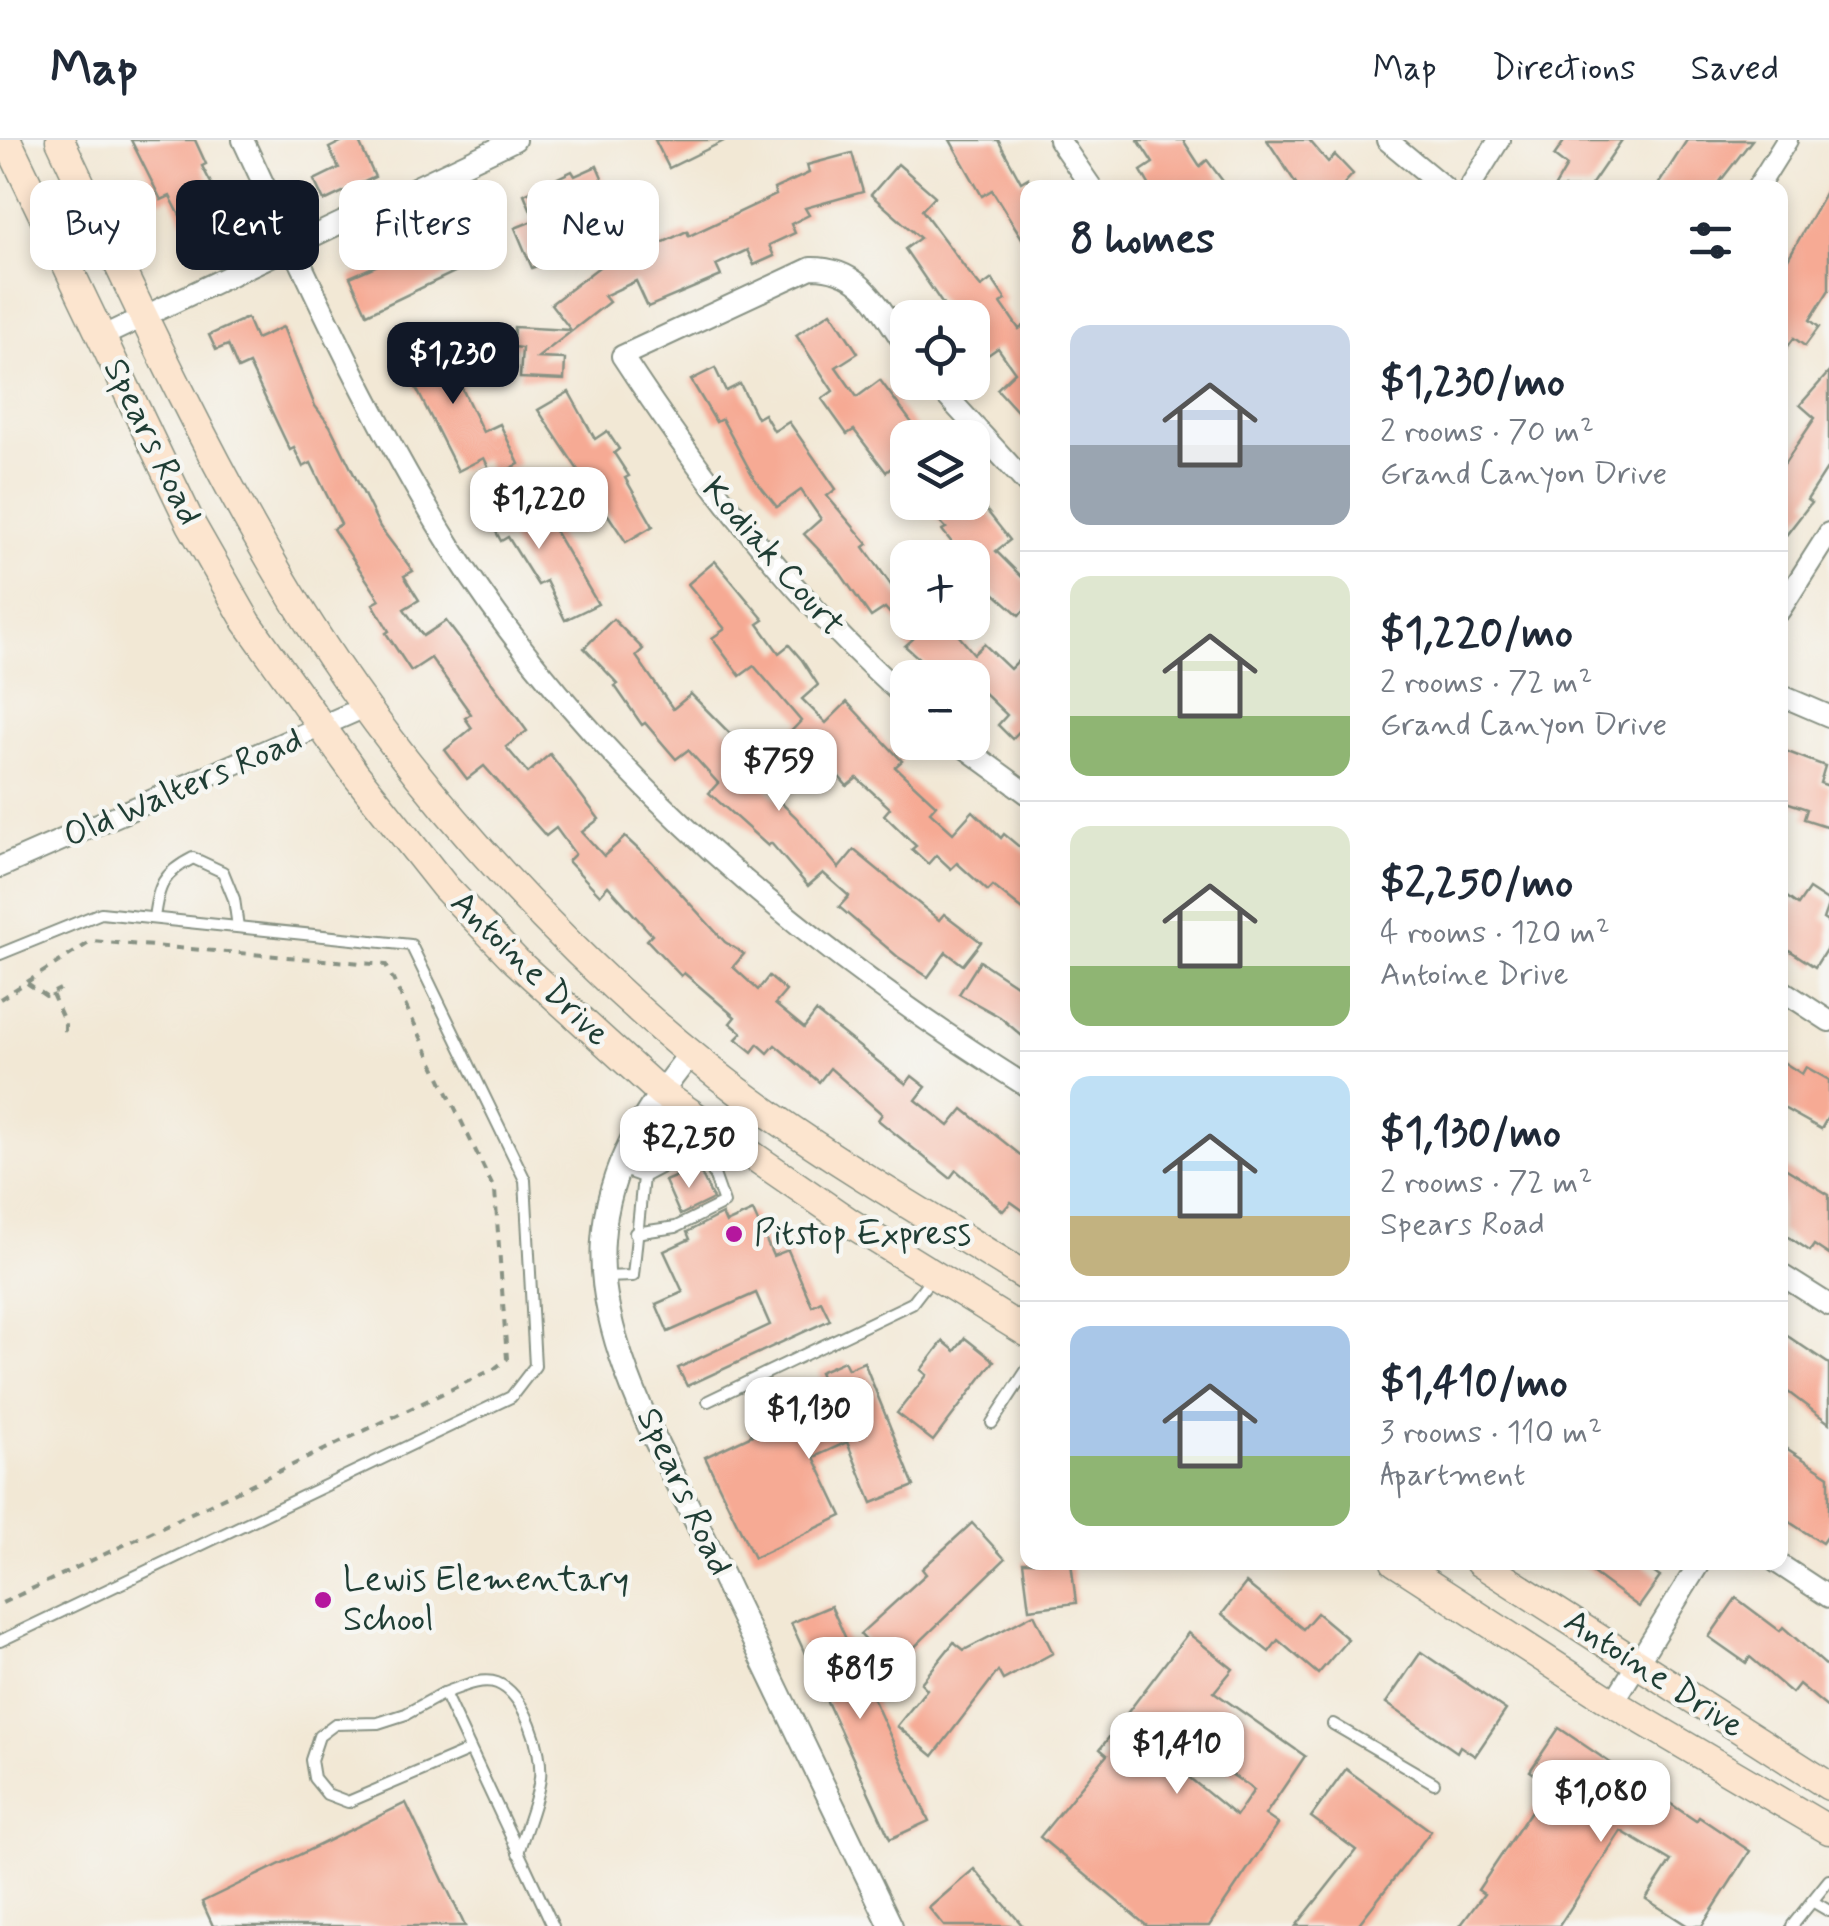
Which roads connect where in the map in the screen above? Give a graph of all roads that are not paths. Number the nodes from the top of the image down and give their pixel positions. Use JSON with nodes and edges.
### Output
{"nodes":[{"id":1,"x":7,"y":140,"type":"edge"},
{"id":2,"x":60,"y":140,"type":"edge"},
{"id":3,"x":243,"y":140,"type":"edge"},
{"id":4,"x":515,"y":140,"type":"edge"},
{"id":5,"x":1060,"y":140,"type":"edge"},
{"id":6,"x":1386,"y":140,"type":"edge"},
{"id":7,"x":1499,"y":140,"type":"edge"},
{"id":8,"x":1787,"y":140,"type":"edge"},
{"id":9,"x":262,"y":180,"type":"edge"},
{"id":10,"x":1087,"y":180,"type":"edge"},
{"id":11,"x":1435,"y":180,"type":"edge"},
{"id":12,"x":1474,"y":180,"type":"edge"},
{"id":13,"x":1762,"y":180,"type":"edge"},
{"id":14,"x":319,"y":232,"type":"edge"},
{"id":15,"x":240,"y":270,"type":"edge"},
{"id":16,"x":304,"y":270,"type":"edge"},
{"id":17,"x":143,"y":317,"type":"junction"},
{"id":18,"x":890,"y":324,"type":"edge"},
{"id":19,"x":101,"y":337,"type":"junction"},
{"id":20,"x":950,"y":400,"type":"edge"},
{"id":21,"x":1020,"y":476,"type":"edge"},
{"id":22,"x":1829,"y":533,"type":"edge"},
{"id":23,"x":1788,"y":597,"type":"edge"},
{"id":24,"x":890,"y":683,"type":"edge"},
{"id":25,"x":1788,"y":698,"type":"edge"},
{"id":26,"x":365,"y":707,"type":"junction"},
{"id":27,"x":1829,"y":716,"type":"edge"},
{"id":28,"x":322,"y":729,"type":"junction"},
{"id":29,"x":981,"y":760,"type":"edge"},
{"id":30,"x":1020,"y":788,"type":"edge"},
{"id":31,"x":0,"y":867,"type":"edge"},
{"id":32,"x":154,"y":918,"type":"junction"},
{"id":33,"x":238,"y":927,"type":"junction"},
{"id":34,"x":0,"y":954,"type":"edge"},
{"id":35,"x":1788,"y":995,"type":"edge"},
{"id":36,"x":1829,"y":1020,"type":"edge"},
{"id":37,"x":692,"y":1052,"type":"junction"},
{"id":38,"x":1020,"y":1082,"type":"edge"},
{"id":39,"x":660,"y":1092,"type":"junction"},
{"id":40,"x":729,"y":1141,"type":"junction"},
{"id":41,"x":711,"y":1166,"type":"junction"},
{"id":42,"x":618,"y":1169,"type":"junction"},
{"id":43,"x":643,"y":1177,"type":"junction"},
{"id":44,"x":635,"y":1233,"type":"junction"},
{"id":45,"x":1020,"y":1273,"type":"edge"},
{"id":46,"x":933,"y":1276,"type":"junction"},
{"id":47,"x":604,"y":1277,"type":"junction"},
{"id":48,"x":1788,"y":1279,"type":"edge"},
{"id":49,"x":1829,"y":1305,"type":"edge"},
{"id":50,"x":1020,"y":1327,"type":"edge"},
{"id":51,"x":1020,"y":1380,"type":"edge"},
{"id":52,"x":708,"y":1401,"type":"dead end"},
{"id":53,"x":992,"y":1423,"type":"dead end"},
{"id":54,"x":1407,"y":1570,"type":"edge"},
{"id":55,"x":1492,"y":1570,"type":"edge"},
{"id":56,"x":1695,"y":1570,"type":"edge"},
{"id":57,"x":1788,"y":1570,"type":"edge"},
{"id":58,"x":1829,"y":1596,"type":"edge"},
{"id":59,"x":0,"y":1641,"type":"edge"},
{"id":60,"x":1638,"y":1662,"type":"junction"},
{"id":61,"x":444,"y":1693,"type":"junction"},
{"id":62,"x":1613,"y":1703,"type":"junction"},
{"id":63,"x":1333,"y":1724,"type":"dead end"},
{"id":64,"x":470,"y":1750,"type":"junction"},
{"id":65,"x":1434,"y":1783,"type":"dead end"},
{"id":66,"x":1829,"y":1786,"type":"edge"},
{"id":67,"x":1829,"y":1830,"type":"edge"},
{"id":68,"x":518,"y":1853,"type":"junction"},
{"id":69,"x":1829,"y":1880,"type":"edge"},
{"id":70,"x":1812,"y":1901,"type":"junction"},
{"id":71,"x":1829,"y":1911,"type":"edge"},
{"id":72,"x":553,"y":1926,"type":"edge"},
{"id":73,"x":891,"y":1926,"type":"edge"},
{"id":74,"x":1792,"y":1926,"type":"edge"}],
"edges":[{"from":1,"to":19,"type":"main road","name":"Spears Road"},
{"from":2,"to":17,"type":"main road","name":"Spears Road"},
{"from":3,"to":9,"type":"street"},
{"from":4,"to":14,"type":"street"},
{"from":5,"to":10,"type":"street"},
{"from":6,"to":11,"type":"street"},
{"from":7,"to":12,"type":"street"},
{"from":8,"to":13,"type":"street"},
{"from":15,"to":17,"type":"street"},
{"from":16,"to":38,"type":"street"},
{"from":17,"to":19,"type":"street"},
{"from":17,"to":26,"type":"main road","name":"Spears Road"},
{"from":18,"to":24,"type":"street","name":"Kodiak Court"},
{"from":19,"to":28,"type":"main road","name":"Spears Road"},
{"from":20,"to":21,"type":"street"},
{"from":22,"to":23,"type":"street"},
{"from":25,"to":27,"type":"street"},
{"from":26,"to":28,"type":"street","name":"Old Walters Road"},
{"from":26,"to":37,"type":"main road","name":"Antoine Drive"},
{"from":28,"to":31,"type":"street","name":"Old Walters Road"},
{"from":28,"to":39,"type":"main road","name":"Antoine Drive"},
{"from":29,"to":30,"type":"street"},
{"from":32,"to":33,"type":"lane"},
{"from":32,"to":33,"type":"lane"},
{"from":32,"to":34,"type":"lane"},
{"from":33,"to":59,"type":"lane"},
{"from":35,"to":36,"type":"street"},
{"from":37,"to":39,"type":"street","name":"Spears Road"},
{"from":37,"to":45,"type":"main road","name":"Antoine Drive"},
{"from":39,"to":40,"type":"main road","name":"Antoine Drive"},
{"from":39,"to":42,"type":"street","name":"Spears Road"},
{"from":40,"to":41,"type":"lane"},
{"from":40,"to":46,"type":"main road","name":"Antoine Drive"},
{"from":41,"to":43,"type":"lane"},
{"from":41,"to":44,"type":"lane"},
{"from":42,"to":43,"type":"lane"},
{"from":42,"to":47,"type":"street","name":"Spears Road"},
{"from":43,"to":44,"type":"lane"},
{"from":44,"to":47,"type":"lane"},
{"from":46,"to":50,"type":"main road","name":"Antoine Drive"},
{"from":46,"to":52,"type":"lane"},
{"from":47,"to":73,"type":"street","name":"Spears Road"},
{"from":48,"to":49,"type":"street"},
{"from":51,"to":53,"type":"lane"},
{"from":54,"to":62,"type":"main road","name":"Antoine Drive"},
{"from":55,"to":60,"type":"main road","name":"Antoine Drive"},
{"from":56,"to":60,"type":"street"},
{"from":57,"to":58,"type":"street"},
{"from":60,"to":62,"type":"street"},
{"from":60,"to":66,"type":"main road","name":"Antoine Drive"},
{"from":61,"to":64,"type":"lane"},
{"from":61,"to":64,"type":"lane"},
{"from":61,"to":68,"type":"lane"},
{"from":62,"to":67,"type":"main road","name":"Antoine Drive"},
{"from":63,"to":65,"type":"lane"},
{"from":64,"to":68,"type":"lane"},
{"from":68,"to":72,"type":"lane"},
{"from":69,"to":70,"type":"lane"},
{"from":70,"to":71,"type":"lane"},
{"from":70,"to":74,"type":"lane"}]}
